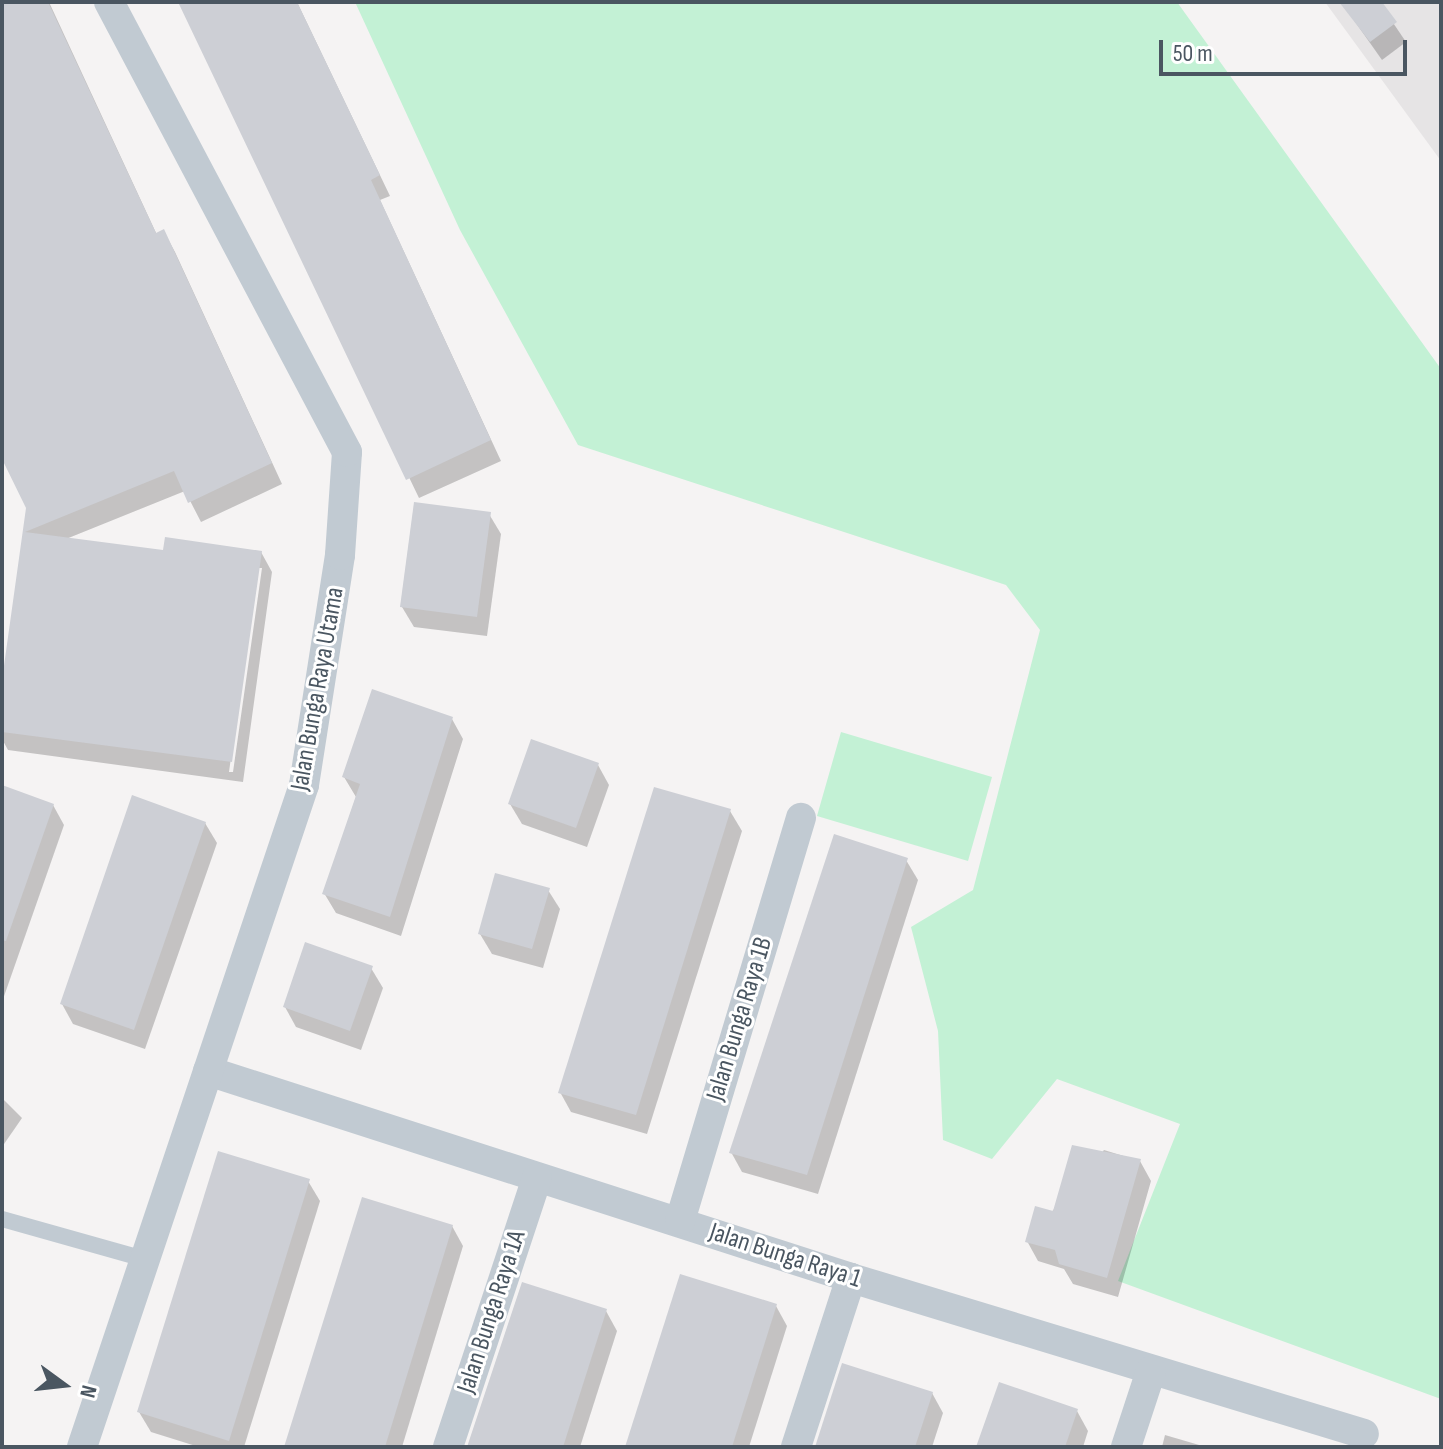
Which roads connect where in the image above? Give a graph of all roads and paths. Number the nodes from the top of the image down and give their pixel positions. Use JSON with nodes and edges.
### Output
{"nodes":[{"id":1,"x":109,"y":2,"type":"edge"},
{"id":2,"x":801,"y":818,"type":"dead end"},
{"id":3,"x":208,"y":1071,"type":"junction"},
{"id":4,"x":537,"y":1178,"type":"junction"},
{"id":5,"x":2,"y":1219,"type":"edge"},
{"id":6,"x":680,"y":1221,"type":"junction"},
{"id":7,"x":141,"y":1258,"type":"junction"},
{"id":8,"x":851,"y":1278,"type":"junction"},
{"id":9,"x":1151,"y":1371,"type":"junction"},
{"id":10,"x":1364,"y":1434,"type":"dead end"},
{"id":11,"x":82,"y":1447,"type":"edge"},
{"id":12,"x":448,"y":1447,"type":"edge"},
{"id":13,"x":796,"y":1447,"type":"edge"},
{"id":14,"x":1126,"y":1447,"type":"edge"}],
"edges":[{"from":1,"to":3,"type":"street","name":"Jalan Bunga Raya Utama"},
{"from":2,"to":6,"type":"street","name":"Jalan Bunga Raya 1B"},
{"from":3,"to":4,"type":"street","name":"Jalan Bunga Raya 1"},
{"from":3,"to":7,"type":"street","name":"Jalan Bunga Raya Utama"},
{"from":4,"to":6,"type":"street","name":"Jalan Bunga Raya 1"},
{"from":4,"to":12,"type":"street","name":"Jalan Bunga Raya 1A"},
{"from":5,"to":7,"type":"lane"},
{"from":6,"to":8,"type":"street","name":"Jalan Bunga Raya 1"},
{"from":7,"to":11,"type":"street","name":"Jalan Bunga Raya Utama"},
{"from":8,"to":9,"type":"street","name":"Jalan Bunga Raya 1"},
{"from":8,"to":13,"type":"street"},
{"from":9,"to":10,"type":"street","name":"Jalan Bunga Raya 1"},
{"from":9,"to":14,"type":"street"}]}
